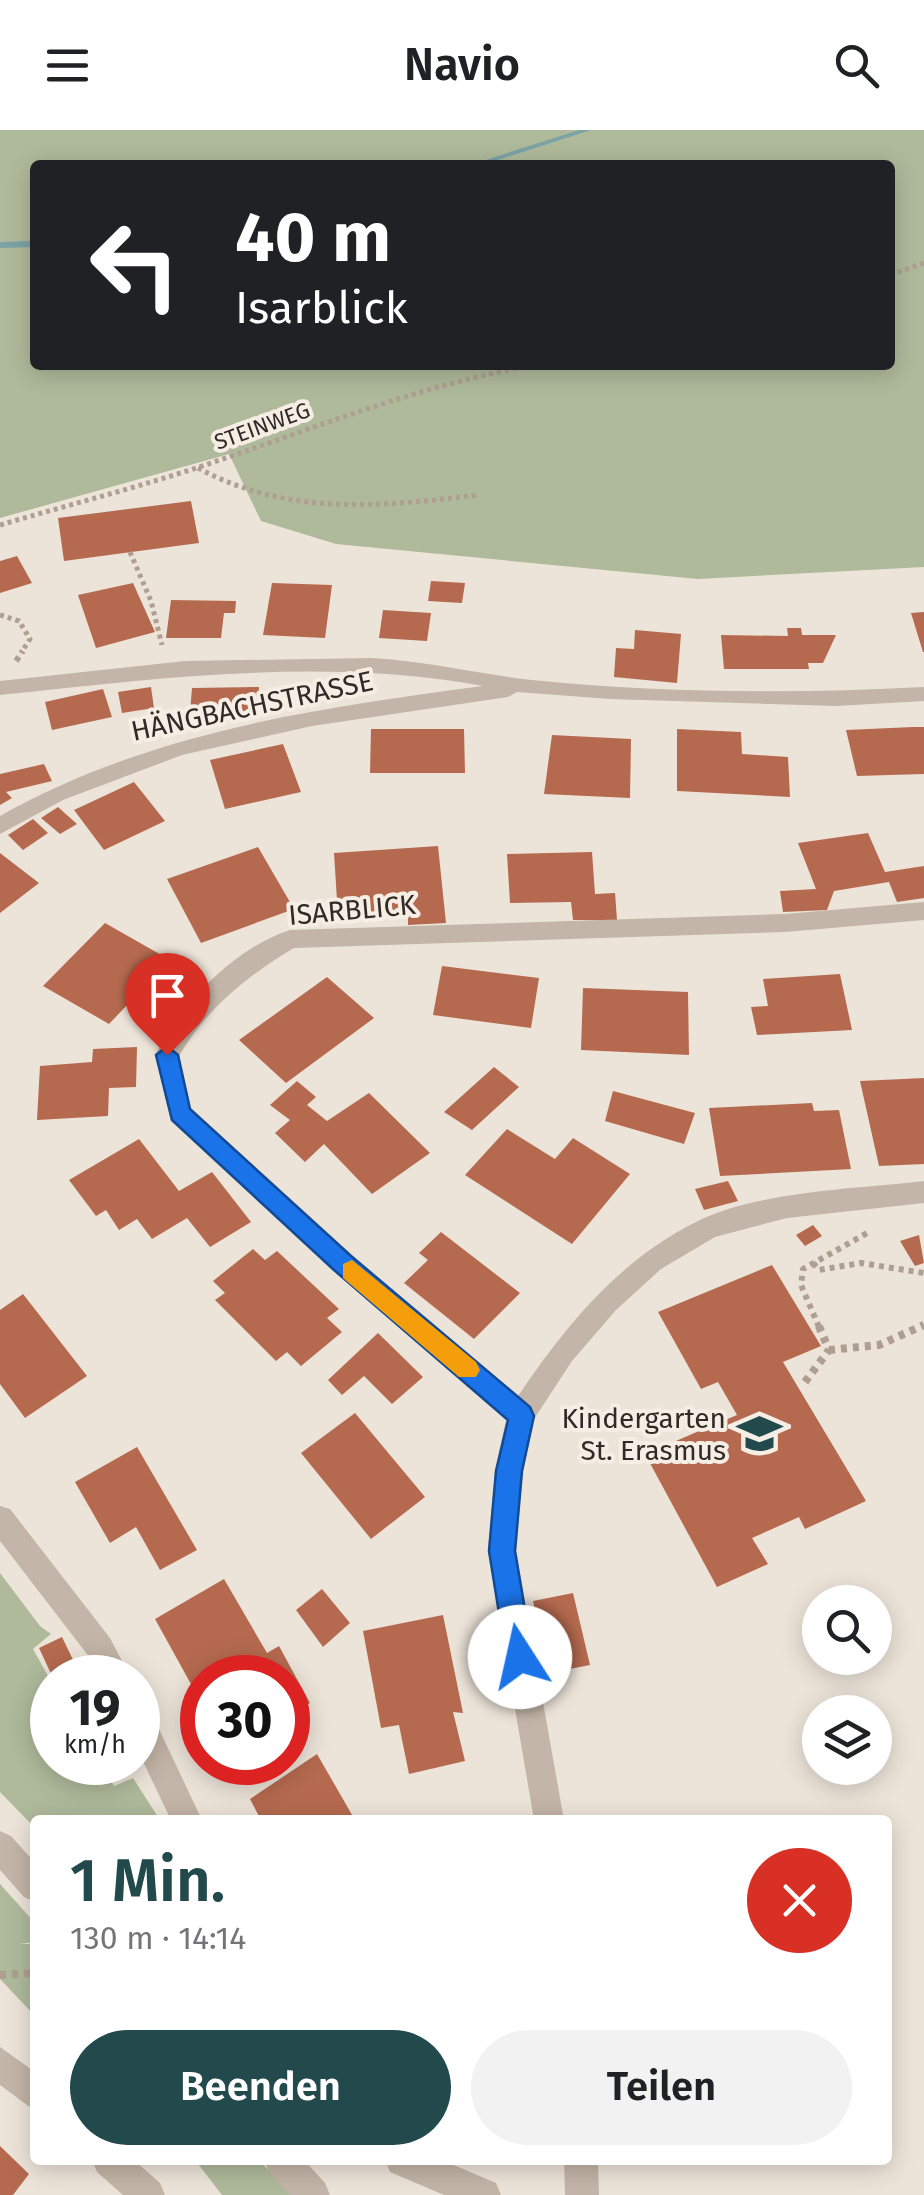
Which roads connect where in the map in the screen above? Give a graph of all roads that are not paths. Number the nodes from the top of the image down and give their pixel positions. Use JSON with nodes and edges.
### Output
{"nodes":[{"id":1,"x":3,"y":681,"type":"edge"},
{"id":2,"x":530,"y":687,"type":"junction"},
{"id":3,"x":924,"y":694,"type":"edge"},
{"id":4,"x":0,"y":826,"type":"edge"},
{"id":5,"x":924,"y":911,"type":"edge"},
{"id":6,"x":924,"y":1192,"type":"edge"},
{"id":7,"x":521,"y":1416,"type":"junction"},
{"id":8,"x":0,"y":1519,"type":"edge"},
{"id":9,"x":104,"y":1655,"type":"edge"},
{"id":10,"x":160,"y":1764,"type":"edge"},
{"id":11,"x":185,"y":1815,"type":"edge"},
{"id":12,"x":548,"y":1815,"type":"edge"},
{"id":13,"x":0,"y":1847,"type":"edge"},
{"id":14,"x":30,"y":1880,"type":"edge"},
{"id":15,"x":0,"y":2063,"type":"edge"},
{"id":16,"x":30,"y":2090,"type":"edge"},
{"id":17,"x":114,"y":2165,"type":"edge"},
{"id":18,"x":286,"y":2165,"type":"edge"},
{"id":19,"x":414,"y":2165,"type":"edge"},
{"id":20,"x":581,"y":2165,"type":"edge"},
{"id":21,"x":148,"y":2195,"type":"edge"},
{"id":22,"x":313,"y":2195,"type":"edge"},
{"id":23,"x":484,"y":2195,"type":"edge"},
{"id":24,"x":582,"y":2195,"type":"edge"}],
"edges":[{"from":1,"to":2,"type":"street","name":"HÄNGBACHSTRASSE"},
{"from":2,"to":3,"type":"street","name":"HÄNGBACHSTRASSE"},
{"from":2,"to":4,"type":"street","name":"HÄNGBACHSTRASSE"},
{"from":5,"to":7,"type":"street","name":"ISARBLICK"},
{"from":6,"to":7,"type":"street"},
{"from":7,"to":12,"type":"street"},
{"from":8,"to":9,"type":"street"},
{"from":10,"to":11,"type":"street"},
{"from":13,"to":14,"type":"street"},
{"from":15,"to":16,"type":"street"},
{"from":17,"to":21,"type":"street"},
{"from":18,"to":22,"type":"street"},
{"from":19,"to":23,"type":"street"},
{"from":20,"to":24,"type":"street"}]}
